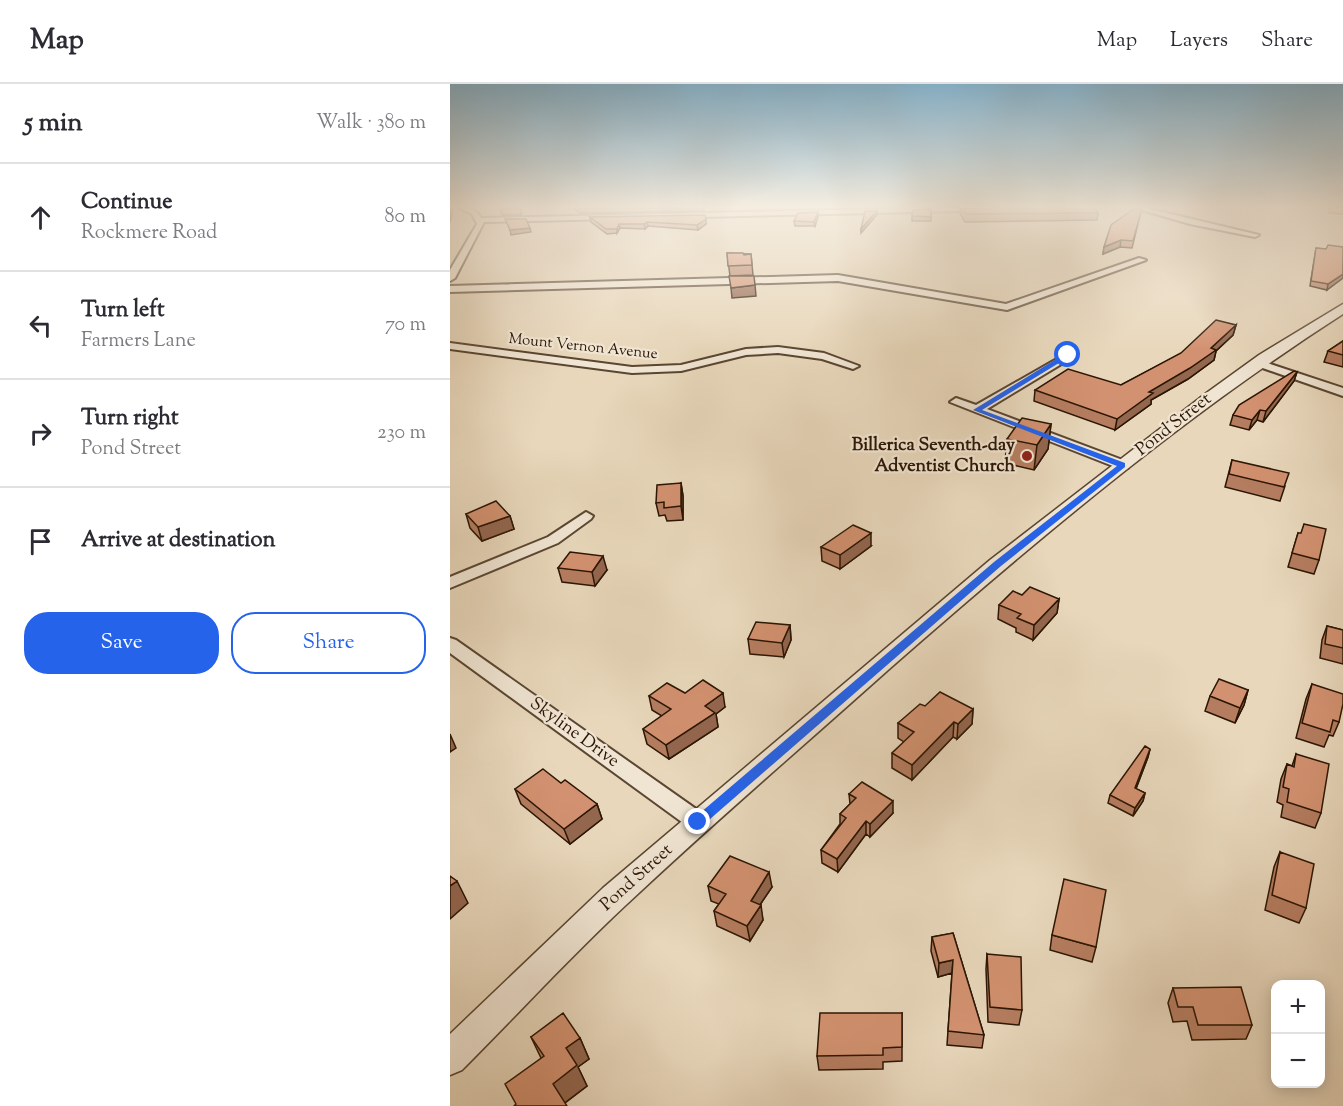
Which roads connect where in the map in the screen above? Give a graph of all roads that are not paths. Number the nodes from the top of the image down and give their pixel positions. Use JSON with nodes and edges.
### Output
{"nodes":[{"id":1,"x":463,"y":256,"type":"edge"},
{"id":2,"x":1142,"y":260,"type":"dead end"},
{"id":3,"x":450,"y":278,"type":"edge"},
{"id":4,"x":450,"y":289,"type":"edge"},
{"id":5,"x":1343,"y":308,"type":"edge"},
{"id":6,"x":450,"y":346,"type":"edge"},
{"id":7,"x":1068,"y":355,"type":"dead end"},
{"id":8,"x":1258,"y":363,"type":"junction"},
{"id":9,"x":853,"y":366,"type":"dead end"},
{"id":10,"x":1343,"y":392,"type":"edge"},
{"id":11,"x":956,"y":402,"type":"dead end"},
{"id":12,"x":977,"y":410,"type":"junction"},
{"id":13,"x":1123,"y":465,"type":"junction"},
{"id":14,"x":585,"y":516,"type":"dead end"},
{"id":15,"x":450,"y":584,"type":"edge"},
{"id":16,"x":450,"y":644,"type":"edge"},
{"id":17,"x":698,"y":822,"type":"junction"},
{"id":18,"x":450,"y":1058,"type":"edge"}],
"edges":[{"from":1,"to":3,"type":"street"},
{"from":2,"to":4,"type":"street"},
{"from":5,"to":8,"type":"street","name":"Pond Street"},
{"from":6,"to":9,"type":"street","name":"Mount Vernon Avenue"},
{"from":7,"to":12,"type":"street"},
{"from":8,"to":10,"type":"street"},
{"from":8,"to":13,"type":"street","name":"Pond Street"},
{"from":11,"to":12,"type":"street"},
{"from":12,"to":13,"type":"street"},
{"from":13,"to":17,"type":"street","name":"Pond Street"},
{"from":14,"to":15,"type":"street"},
{"from":16,"to":17,"type":"street","name":"Skyline Drive"},
{"from":17,"to":18,"type":"street","name":"Pond Street"}]}
